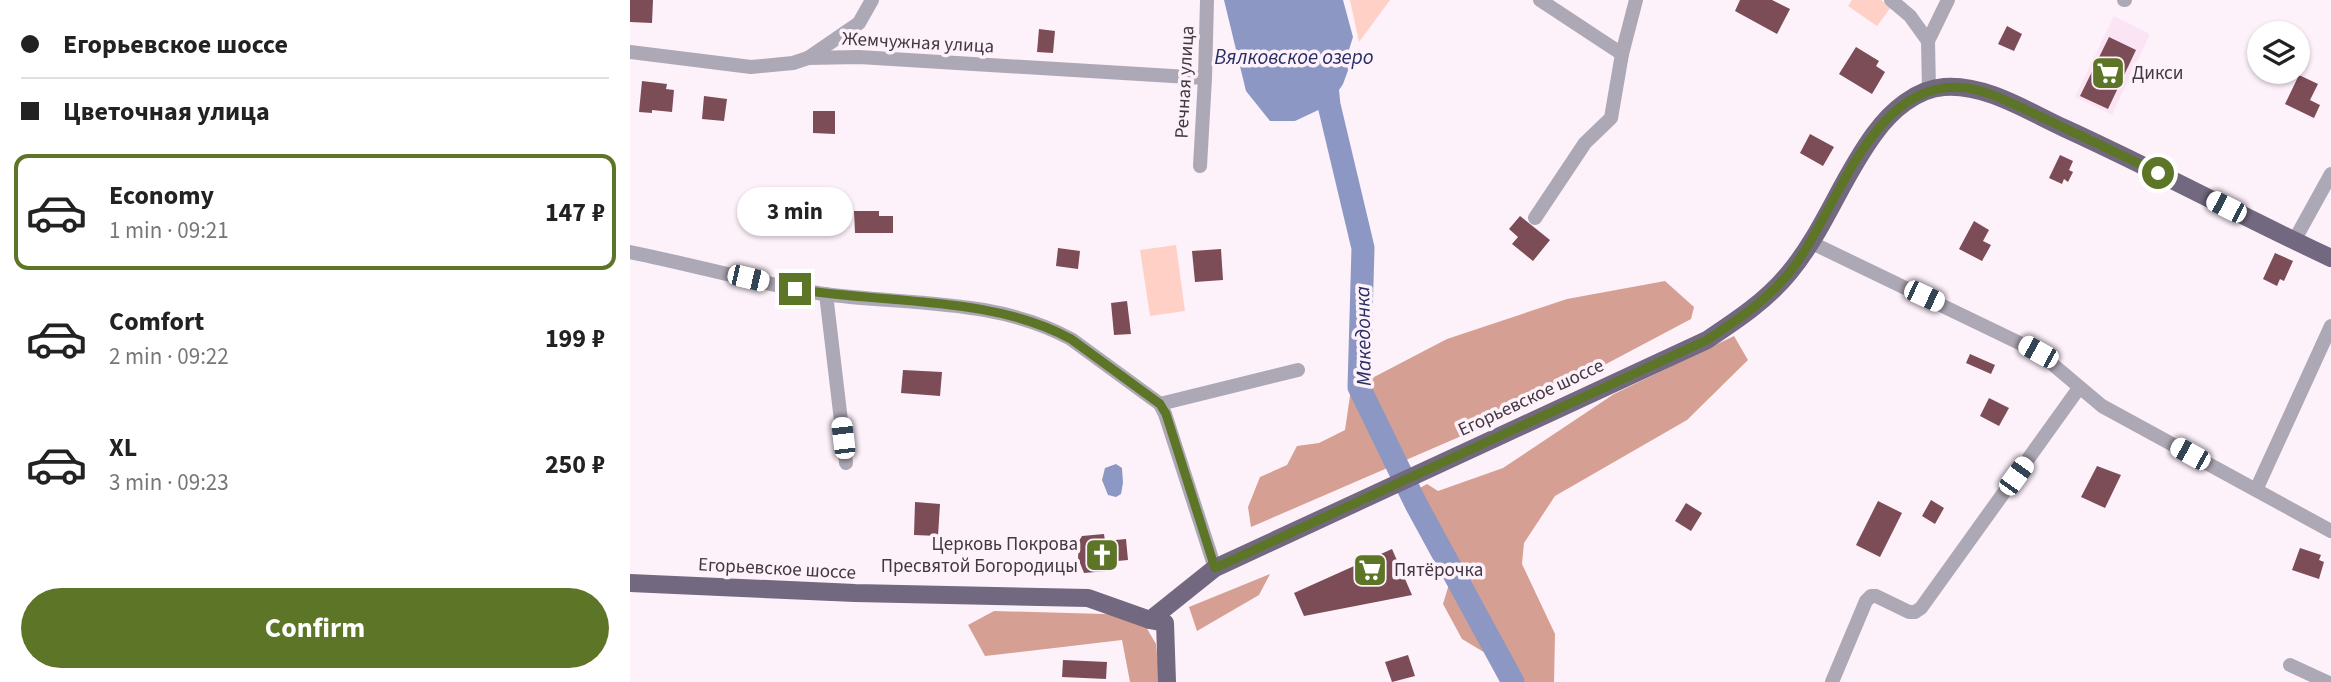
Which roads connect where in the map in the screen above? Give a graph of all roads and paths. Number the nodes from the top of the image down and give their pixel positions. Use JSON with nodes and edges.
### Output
{"nodes":[{"id":1,"x":872,"y":0,"type":"edge"},
{"id":2,"x":1207,"y":0,"type":"edge"},
{"id":3,"x":1540,"y":0,"type":"edge"},
{"id":4,"x":1636,"y":0,"type":"edge"},
{"id":5,"x":1891,"y":0,"type":"edge"},
{"id":6,"x":1948,"y":0,"type":"edge"},
{"id":7,"x":1928,"y":41,"type":"junction"},
{"id":8,"x":630,"y":52,"type":"edge"},
{"id":9,"x":1622,"y":54,"type":"junction"},
{"id":10,"x":808,"y":58,"type":"junction"},
{"id":11,"x":1205,"y":78,"type":"junction"},
{"id":12,"x":1928,"y":90,"type":"junction"},
{"id":13,"x":1200,"y":166,"type":"dead end"},
{"id":14,"x":2331,"y":174,"type":"edge"},
{"id":15,"x":1535,"y":218,"type":"dead end"},
{"id":16,"x":2294,"y":241,"type":"junction"},
{"id":17,"x":1810,"y":242,"type":"junction"},
{"id":18,"x":630,"y":252,"type":"edge"},
{"id":19,"x":2331,"y":258,"type":"edge"},
{"id":20,"x":826,"y":294,"type":"junction"},
{"id":21,"x":2331,"y":326,"type":"edge"},
{"id":22,"x":1298,"y":370,"type":"dead end"},
{"id":23,"x":2079,"y":388,"type":"junction"},
{"id":24,"x":1160,"y":404,"type":"junction"},
{"id":25,"x":846,"y":463,"type":"dead end"},
{"id":26,"x":2256,"y":490,"type":"junction"},
{"id":27,"x":2331,"y":531,"type":"edge"},
{"id":28,"x":1215,"y":568,"type":"junction"},
{"id":29,"x":630,"y":583,"type":"edge"},
{"id":30,"x":1150,"y":620,"type":"junction"},
{"id":31,"x":2290,"y":665,"type":"dead end"},
{"id":32,"x":1167,"y":682,"type":"edge"},
{"id":33,"x":1832,"y":682,"type":"edge"},
{"id":34,"x":2326,"y":682,"type":"edge"}],
"edges":[{"from":1,"to":10,"type":"street"},
{"from":2,"to":11,"type":"street","name":"Речная улица"},
{"from":3,"to":9,"type":"street"},
{"from":4,"to":9,"type":"street"},
{"from":5,"to":7,"type":"street"},
{"from":6,"to":7,"type":"street"},
{"from":7,"to":12,"type":"street"},
{"from":8,"to":10,"type":"street","name":"Жемчужная улица"},
{"from":9,"to":15,"type":"street"},
{"from":10,"to":11,"type":"street","name":"Жемчужная улица"},
{"from":11,"to":13,"type":"street","name":"Речная улица"},
{"from":12,"to":16,"type":"main road"},
{"from":12,"to":17,"type":"main road","name":"Егорьевское шоссе"},
{"from":14,"to":16,"type":"street"},
{"from":16,"to":19,"type":"main road"},
{"from":17,"to":23,"type":"street"},
{"from":17,"to":28,"type":"main road","name":"Егорьевское шоссе"},
{"from":18,"to":20,"type":"street"},
{"from":20,"to":24,"type":"street"},
{"from":20,"to":25,"type":"street"},
{"from":21,"to":26,"type":"street"},
{"from":22,"to":24,"type":"street"},
{"from":23,"to":26,"type":"street"},
{"from":23,"to":33,"type":"street"},
{"from":24,"to":28,"type":"street"},
{"from":26,"to":27,"type":"street"},
{"from":28,"to":30,"type":"main road","name":"Егорьевское шоссе"},
{"from":29,"to":30,"type":"main road","name":"Егорьевское шоссе"},
{"from":30,"to":32,"type":"main road"},
{"from":31,"to":34,"type":"street"}]}
